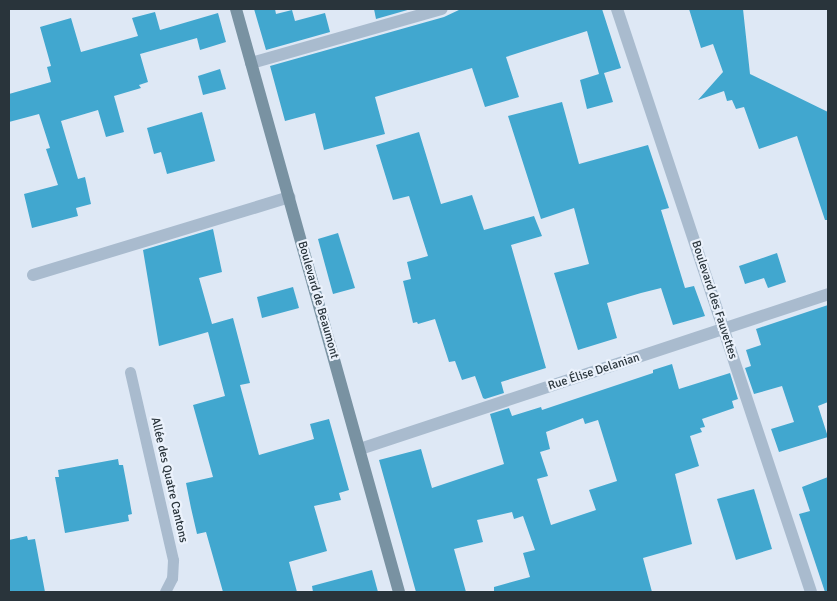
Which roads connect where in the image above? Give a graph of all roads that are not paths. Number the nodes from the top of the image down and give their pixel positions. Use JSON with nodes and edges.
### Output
{"nodes":[{"id":1,"x":236,"y":9,"type":"edge"},
{"id":2,"x":442,"y":9,"type":"edge"},
{"id":3,"x":617,"y":9,"type":"edge"},
{"id":4,"x":251,"y":63,"type":"junction"},
{"id":5,"x":289,"y":197,"type":"junction"},
{"id":6,"x":33,"y":275,"type":"dead end"},
{"id":7,"x":828,"y":294,"type":"edge"},
{"id":8,"x":724,"y":329,"type":"junction"},
{"id":9,"x":130,"y":372,"type":"dead end"},
{"id":10,"x":360,"y":449,"type":"junction"},
{"id":11,"x":164,"y":592,"type":"edge"},
{"id":12,"x":399,"y":592,"type":"edge"},
{"id":13,"x":811,"y":592,"type":"edge"}],
"edges":[{"from":1,"to":4,"type":"street","name":"Boulevard de Beaumont"},
{"from":2,"to":4,"type":"street"},
{"from":3,"to":8,"type":"street","name":"Boulevard des Fauvettes"},
{"from":4,"to":5,"type":"street","name":"Boulevard de Beaumont"},
{"from":5,"to":6,"type":"street"},
{"from":5,"to":10,"type":"street","name":"Boulevard de Beaumont"},
{"from":7,"to":8,"type":"street","name":"Rue Élise Delanian"},
{"from":8,"to":10,"type":"street","name":"Rue Élise Delanian"},
{"from":8,"to":13,"type":"street","name":"Boulevard des Fauvettes"},
{"from":9,"to":11,"type":"lane","name":"Allée des Quatre Cantons"},
{"from":10,"to":12,"type":"street","name":"Boulevard de Beaumont"}]}
